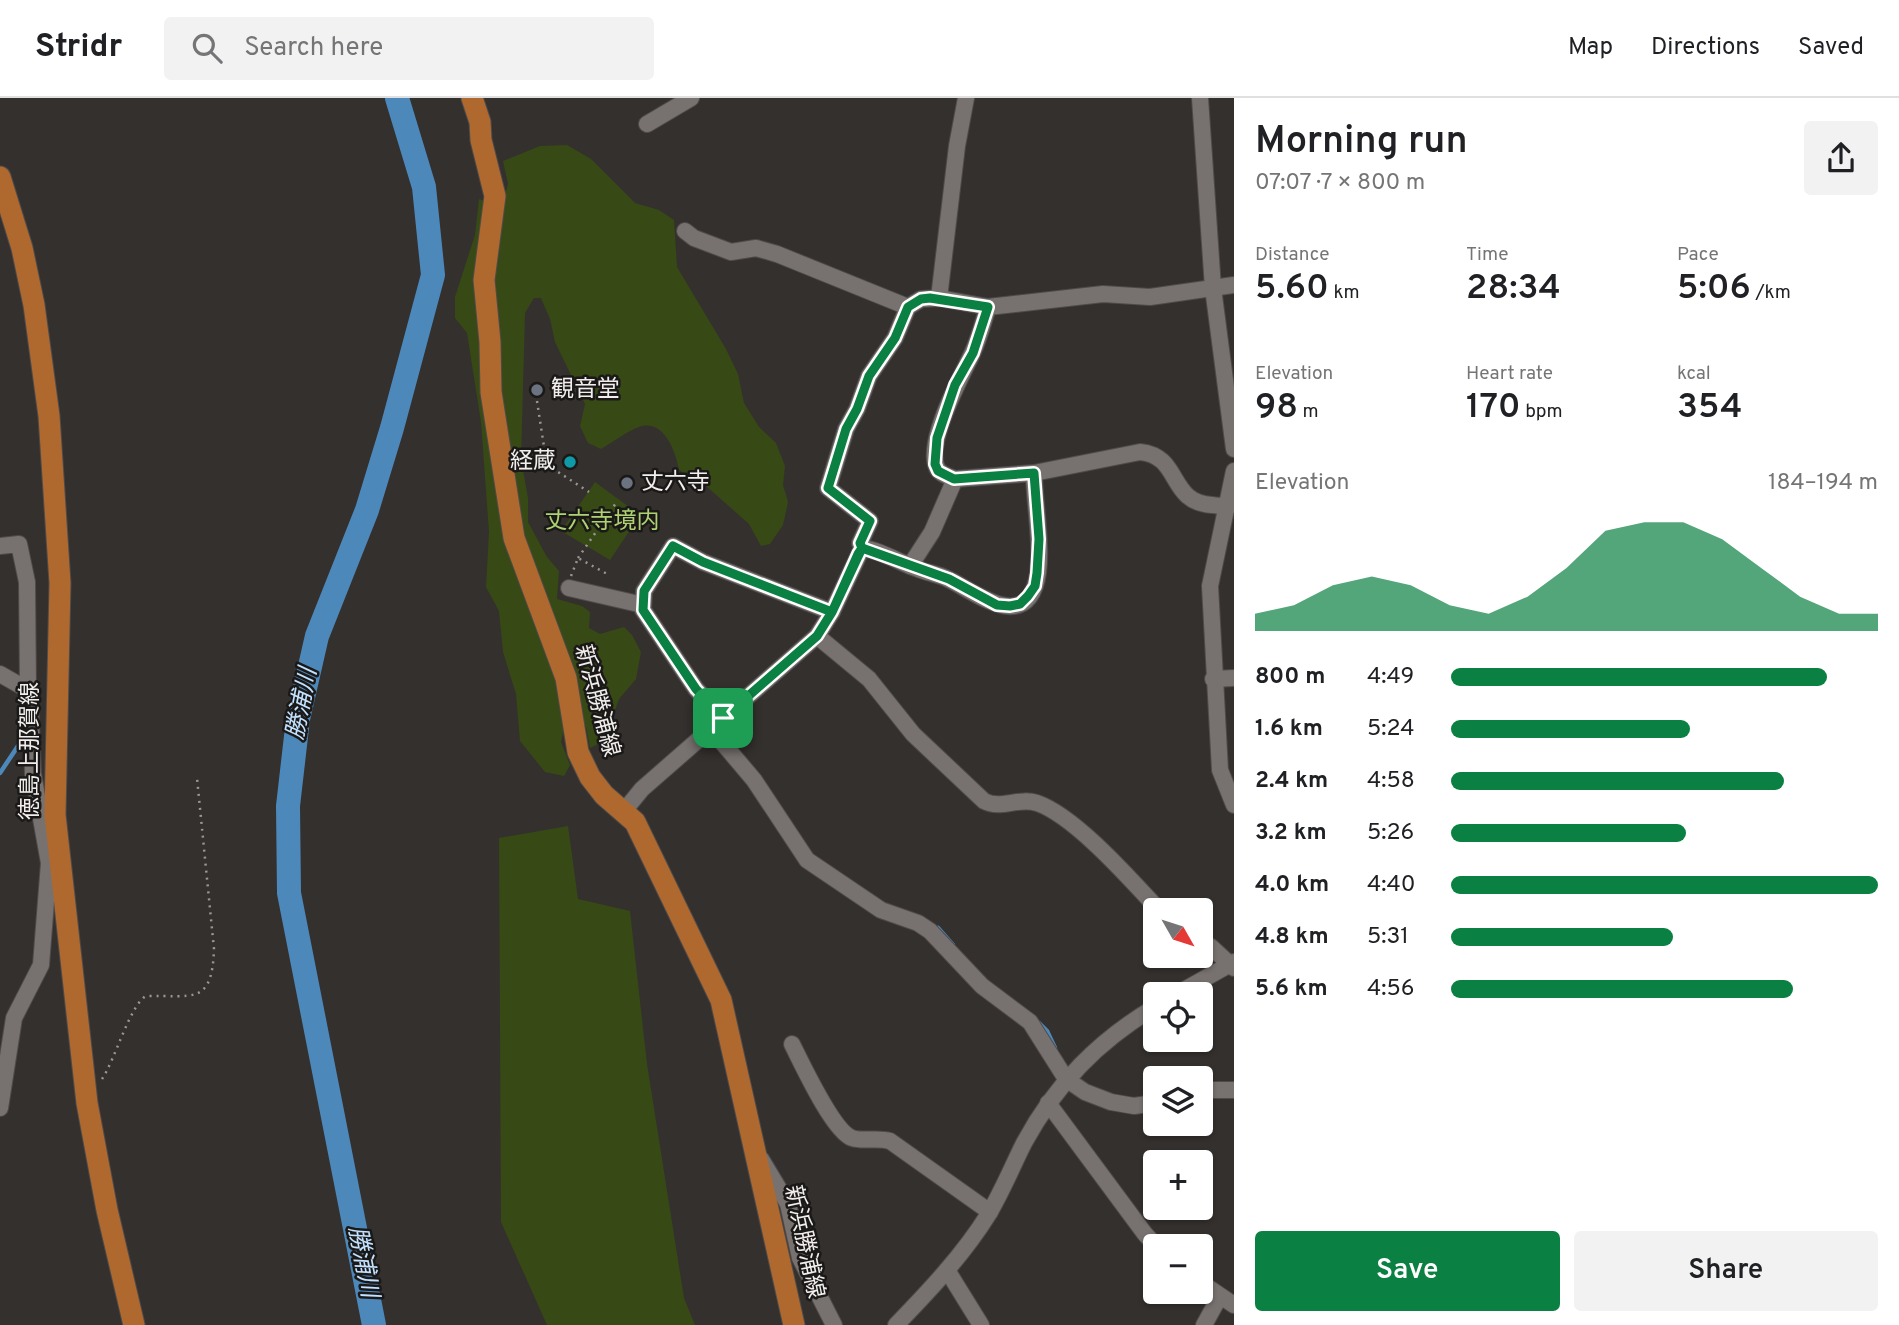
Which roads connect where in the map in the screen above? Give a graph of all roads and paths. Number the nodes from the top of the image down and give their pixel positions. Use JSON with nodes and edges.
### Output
{"nodes":[{"id":1,"x":472,"y":98,"type":"edge"},
{"id":2,"x":691,"y":98,"type":"edge"},
{"id":3,"x":966,"y":98,"type":"edge"},
{"id":4,"x":1200,"y":98,"type":"edge"},
{"id":5,"x":647,"y":124,"type":"dead end"},
{"id":6,"x":0,"y":177,"type":"edge"},
{"id":7,"x":685,"y":231,"type":"dead end"},
{"id":8,"x":1234,"y":285,"type":"edge"},
{"id":9,"x":1213,"y":288,"type":"junction"},
{"id":10,"x":939,"y":298,"type":"junction"},
{"id":11,"x":908,"y":307,"type":"junction"},
{"id":12,"x":988,"y":307,"type":"junction"},
{"id":13,"x":537,"y":401,"type":"dead end"},
{"id":14,"x":1234,"y":449,"type":"edge"},
{"id":15,"x":1234,"y":471,"type":"edge"},
{"id":16,"x":1034,"y":473,"type":"junction"},
{"id":17,"x":954,"y":479,"type":"junction"},
{"id":18,"x":589,"y":492,"type":"dead end"},
{"id":19,"x":616,"y":503,"type":"dead end"},
{"id":20,"x":1231,"y":505,"type":"edge"},
{"id":21,"x":0,"y":546,"type":"edge"},
{"id":22,"x":862,"y":548,"type":"junction"},
{"id":23,"x":578,"y":558,"type":"junction"},
{"id":24,"x":910,"y":566,"type":"junction"},
{"id":25,"x":609,"y":575,"type":"dead end"},
{"id":26,"x":569,"y":588,"type":"joint"},
{"id":27,"x":643,"y":598,"type":"junction"},
{"id":28,"x":832,"y":612,"type":"junction"},
{"id":29,"x":817,"y":636,"type":"junction"},
{"id":30,"x":0,"y":674,"type":"edge"},
{"id":31,"x":1234,"y":678,"type":"edge"},
{"id":32,"x":1213,"y":679,"type":"junction"},
{"id":33,"x":28,"y":690,"type":"junction"},
{"id":34,"x":716,"y":723,"type":"junction"},
{"id":35,"x":197,"y":778,"type":"dead end"},
{"id":36,"x":1234,"y":805,"type":"edge"},
{"id":37,"x":624,"y":811,"type":"junction"},
{"id":38,"x":55,"y":862,"type":"junction"},
{"id":39,"x":1148,"y":898,"type":"edge"},
{"id":40,"x":1213,"y":950,"type":"edge"},
{"id":41,"x":1233,"y":965,"type":"edge"},
{"id":42,"x":1200,"y":982,"type":"edge"},
{"id":43,"x":1143,"y":1014,"type":"edge"},
{"id":44,"x":792,"y":1044,"type":"dead end"},
{"id":45,"x":1066,"y":1079,"type":"junction"},
{"id":46,"x":1213,"y":1090,"type":"edge"},
{"id":47,"x":1234,"y":1090,"type":"edge"},
{"id":48,"x":87,"y":1102,"type":"junction"},
{"id":49,"x":1048,"y":1102,"type":"junction"},
{"id":50,"x":1143,"y":1105,"type":"edge"},
{"id":51,"x":0,"y":1108,"type":"edge"},
{"id":52,"x":756,"y":1152,"type":"junction"},
{"id":53,"x":990,"y":1212,"type":"junction"},
{"id":54,"x":1145,"y":1234,"type":"edge"},
{"id":55,"x":947,"y":1270,"type":"junction"},
{"id":56,"x":1227,"y":1300,"type":"edge"},
{"id":57,"x":134,"y":1325,"type":"edge"},
{"id":58,"x":794,"y":1325,"type":"edge"},
{"id":59,"x":834,"y":1325,"type":"edge"},
{"id":60,"x":896,"y":1325,"type":"edge"},
{"id":61,"x":981,"y":1325,"type":"edge"},
{"id":62,"x":1204,"y":1325,"type":"edge"}],
"edges":[{"from":1,"to":37,"type":"main road","name":"新浜勝浦線"},
{"from":2,"to":5,"type":"street"},
{"from":3,"to":10,"type":"street"},
{"from":4,"to":9,"type":"street"},
{"from":6,"to":38,"type":"main road","name":"徳島上那賀線"},
{"from":7,"to":11,"type":"street"},
{"from":8,"to":9,"type":"street"},
{"from":9,"to":12,"type":"street"},
{"from":9,"to":14,"type":"street"},
{"from":10,"to":11,"type":"street"},
{"from":10,"to":12,"type":"street"},
{"from":11,"to":22,"type":"street"},
{"from":12,"to":17,"type":"street"},
{"from":13,"to":18,"type":"path"},
{"from":15,"to":20,"type":"street"},
{"from":16,"to":17,"type":"street"},
{"from":16,"to":20,"type":"street"},
{"from":16,"to":24,"type":"street"},
{"from":17,"to":24,"type":"street"},
{"from":19,"to":23,"type":"path"},
{"from":20,"to":32,"type":"street"},
{"from":21,"to":33,"type":"street"},
{"from":22,"to":24,"type":"street"},
{"from":22,"to":28,"type":"street"},
{"from":23,"to":25,"type":"path"},
{"from":23,"to":26,"type":"path"},
{"from":26,"to":27,"type":"street"},
{"from":27,"to":28,"type":"street"},
{"from":27,"to":34,"type":"street"},
{"from":28,"to":29,"type":"street"},
{"from":29,"to":34,"type":"street"},
{"from":29,"to":39,"type":"street"},
{"from":30,"to":33,"type":"street"},
{"from":31,"to":32,"type":"street"},
{"from":32,"to":36,"type":"street"},
{"from":33,"to":38,"type":"street"},
{"from":34,"to":37,"type":"street"},
{"from":34,"to":45,"type":"street"},
{"from":35,"to":48,"type":"path"},
{"from":37,"to":52,"type":"main road","name":"新浜勝浦線"},
{"from":38,"to":48,"type":"main road","name":"徳島上那賀線"},
{"from":38,"to":51,"type":"street"},
{"from":40,"to":41,"type":"street"},
{"from":41,"to":42,"type":"street"},
{"from":43,"to":45,"type":"street"},
{"from":44,"to":53,"type":"street"},
{"from":45,"to":49,"type":"street"},
{"from":45,"to":50,"type":"street"},
{"from":46,"to":47,"type":"street"},
{"from":48,"to":57,"type":"main road","name":"徳島上那賀線"},
{"from":49,"to":53,"type":"street"},
{"from":49,"to":54,"type":"street"},
{"from":52,"to":58,"type":"main road","name":"新浜勝浦線"},
{"from":52,"to":59,"type":"street"},
{"from":53,"to":55,"type":"street"},
{"from":55,"to":60,"type":"street"},
{"from":55,"to":61,"type":"street"},
{"from":56,"to":62,"type":"street"}]}
